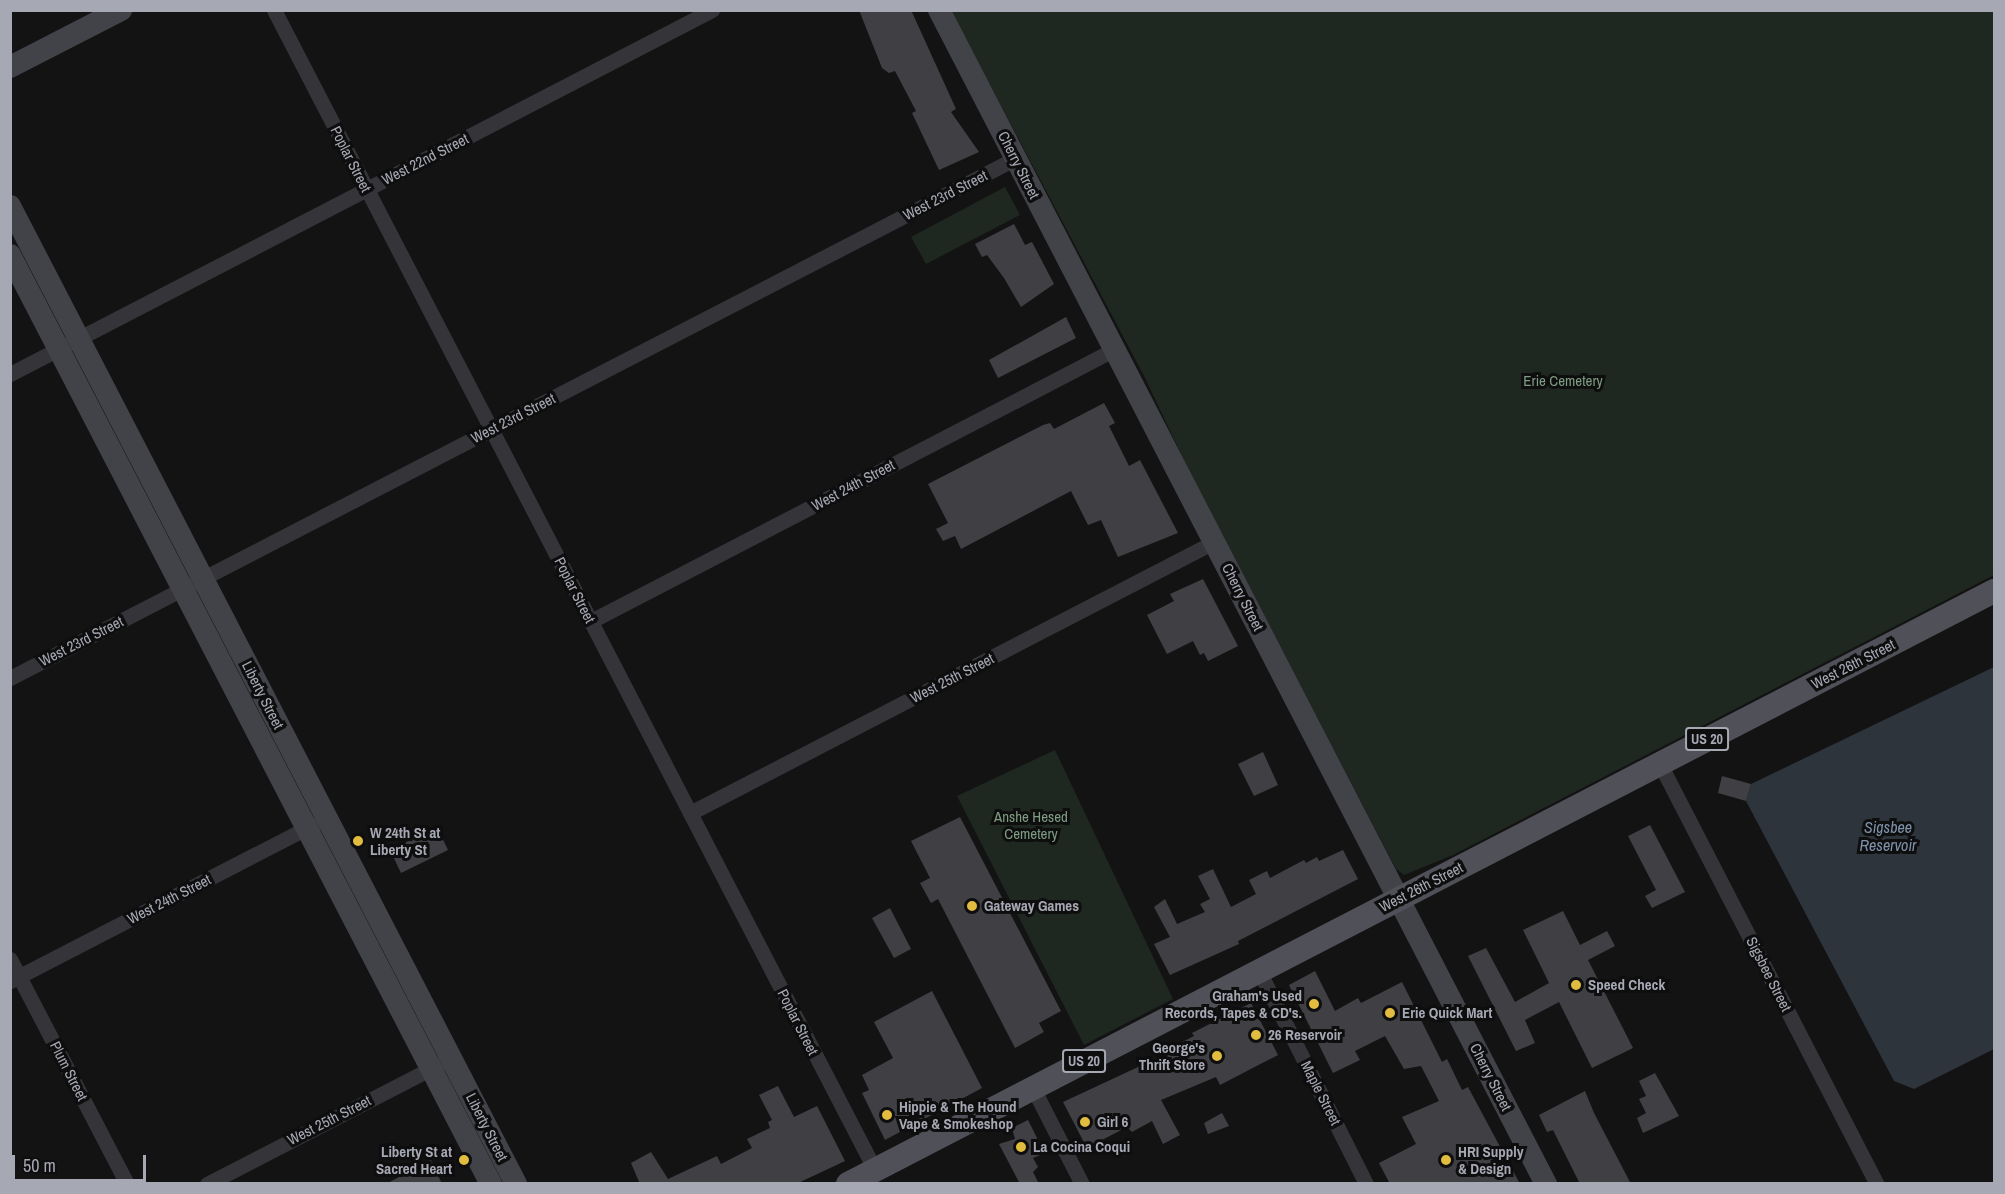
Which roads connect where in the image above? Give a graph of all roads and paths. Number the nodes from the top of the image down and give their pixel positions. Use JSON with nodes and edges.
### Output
{"nodes":[{"id":1,"x":121,"y":10,"type":"edge"},
{"id":2,"x":274,"y":10,"type":"edge"},
{"id":3,"x":712,"y":10,"type":"edge"},
{"id":4,"x":939,"y":10,"type":"edge"},
{"id":5,"x":10,"y":67,"type":"edge"},
{"id":6,"x":1016,"y":159,"type":"junction"},
{"id":7,"x":367,"y":189,"type":"junction"},
{"id":8,"x":10,"y":206,"type":"edge"},
{"id":9,"x":10,"y":255,"type":"edge"},
{"id":10,"x":69,"y":343,"type":"junction"},
{"id":11,"x":1114,"y":349,"type":"junction"},
{"id":12,"x":10,"y":374,"type":"edge"},
{"id":13,"x":491,"y":429,"type":"junction"},
{"id":14,"x":1214,"y":542,"type":"junction"},
{"id":15,"x":193,"y":583,"type":"junction"},
{"id":16,"x":1995,"y":591,"type":"edge"},
{"id":17,"x":591,"y":621,"type":"junction"},
{"id":18,"x":10,"y":678,"type":"edge"},
{"id":19,"x":1660,"y":764,"type":"junction"},
{"id":20,"x":690,"y":813,"type":"junction"},
{"id":21,"x":317,"y":822,"type":"junction"},
{"id":22,"x":1399,"y":898,"type":"junction"},
{"id":23,"x":10,"y":959,"type":"edge"},
{"id":24,"x":1258,"y":971,"type":"junction"},
{"id":25,"x":15,"y":978,"type":"edge"},
{"id":26,"x":441,"y":1062,"type":"junction"},
{"id":27,"x":1033,"y":1088,"type":"junction"},
{"id":28,"x":875,"y":1170,"type":"junction"},
{"id":29,"x":127,"y":1184,"type":"edge"},
{"id":30,"x":207,"y":1184,"type":"edge"},
{"id":31,"x":491,"y":1184,"type":"edge"},
{"id":32,"x":516,"y":1184,"type":"edge"},
{"id":33,"x":848,"y":1184,"type":"edge"},
{"id":34,"x":1082,"y":1184,"type":"edge"},
{"id":35,"x":1366,"y":1184,"type":"edge"},
{"id":36,"x":1546,"y":1184,"type":"edge"},
{"id":37,"x":1878,"y":1184,"type":"edge"}],
"edges":[{"from":1,"to":5,"type":"street"},
{"from":2,"to":7,"type":"street","name":"Poplar Street"},
{"from":3,"to":7,"type":"street","name":"West 22nd Street"},
{"from":4,"to":6,"type":"street","name":"Cherry Street"},
{"from":6,"to":11,"type":"street","name":"Cherry Street"},
{"from":6,"to":13,"type":"street","name":"West 23rd Street"},
{"from":7,"to":10,"type":"street","name":"West 22nd Street"},
{"from":7,"to":13,"type":"street","name":"Poplar Street"},
{"from":8,"to":10,"type":"street","name":"Liberty Street"},
{"from":9,"to":10,"type":"street","name":"Liberty Street"},
{"from":10,"to":12,"type":"street","name":"West 22nd Street"},
{"from":10,"to":15,"type":"street","name":"Liberty Street"},
{"from":11,"to":14,"type":"street","name":"Cherry Street"},
{"from":11,"to":17,"type":"street","name":"West 24th Street"},
{"from":13,"to":15,"type":"street","name":"West 23rd Street"},
{"from":13,"to":17,"type":"street","name":"Poplar Street"},
{"from":14,"to":20,"type":"street","name":"West 25th Street"},
{"from":14,"to":22,"type":"street","name":"Cherry Street"},
{"from":15,"to":18,"type":"street","name":"West 23rd Street"},
{"from":15,"to":21,"type":"street","name":"Liberty Street"},
{"from":16,"to":19,"type":"main road","name":"West 26th Street","number":"US 20"},
{"from":17,"to":20,"type":"street","name":"Poplar Street"},
{"from":19,"to":22,"type":"main road","name":"West 26th Street","number":"US 20"},
{"from":19,"to":37,"type":"street","name":"Sigsbee Street"},
{"from":20,"to":28,"type":"street","name":"Poplar Street"},
{"from":21,"to":25,"type":"street","name":"West 24th Street"},
{"from":21,"to":26,"type":"street","name":"Liberty Street"},
{"from":22,"to":24,"type":"main road","name":"West 26th Street","number":"US 20"},
{"from":22,"to":36,"type":"street","name":"Cherry Street"},
{"from":23,"to":25,"type":"street","name":"Plum Street"},
{"from":24,"to":27,"type":"main road","name":"West 26th Street","number":"US 20"},
{"from":24,"to":35,"type":"street","name":"Maple Street"},
{"from":25,"to":29,"type":"street","name":"Plum Street"},
{"from":26,"to":30,"type":"street","name":"West 25th Street"},
{"from":26,"to":31,"type":"street","name":"Liberty Street"},
{"from":26,"to":32,"type":"street","name":"Liberty Street"},
{"from":27,"to":28,"type":"main road","name":"West 26th Street","number":"US 20"},
{"from":27,"to":34,"type":"street"},
{"from":28,"to":33,"type":"main road","name":"West 26th Street","number":"US 20"}]}
